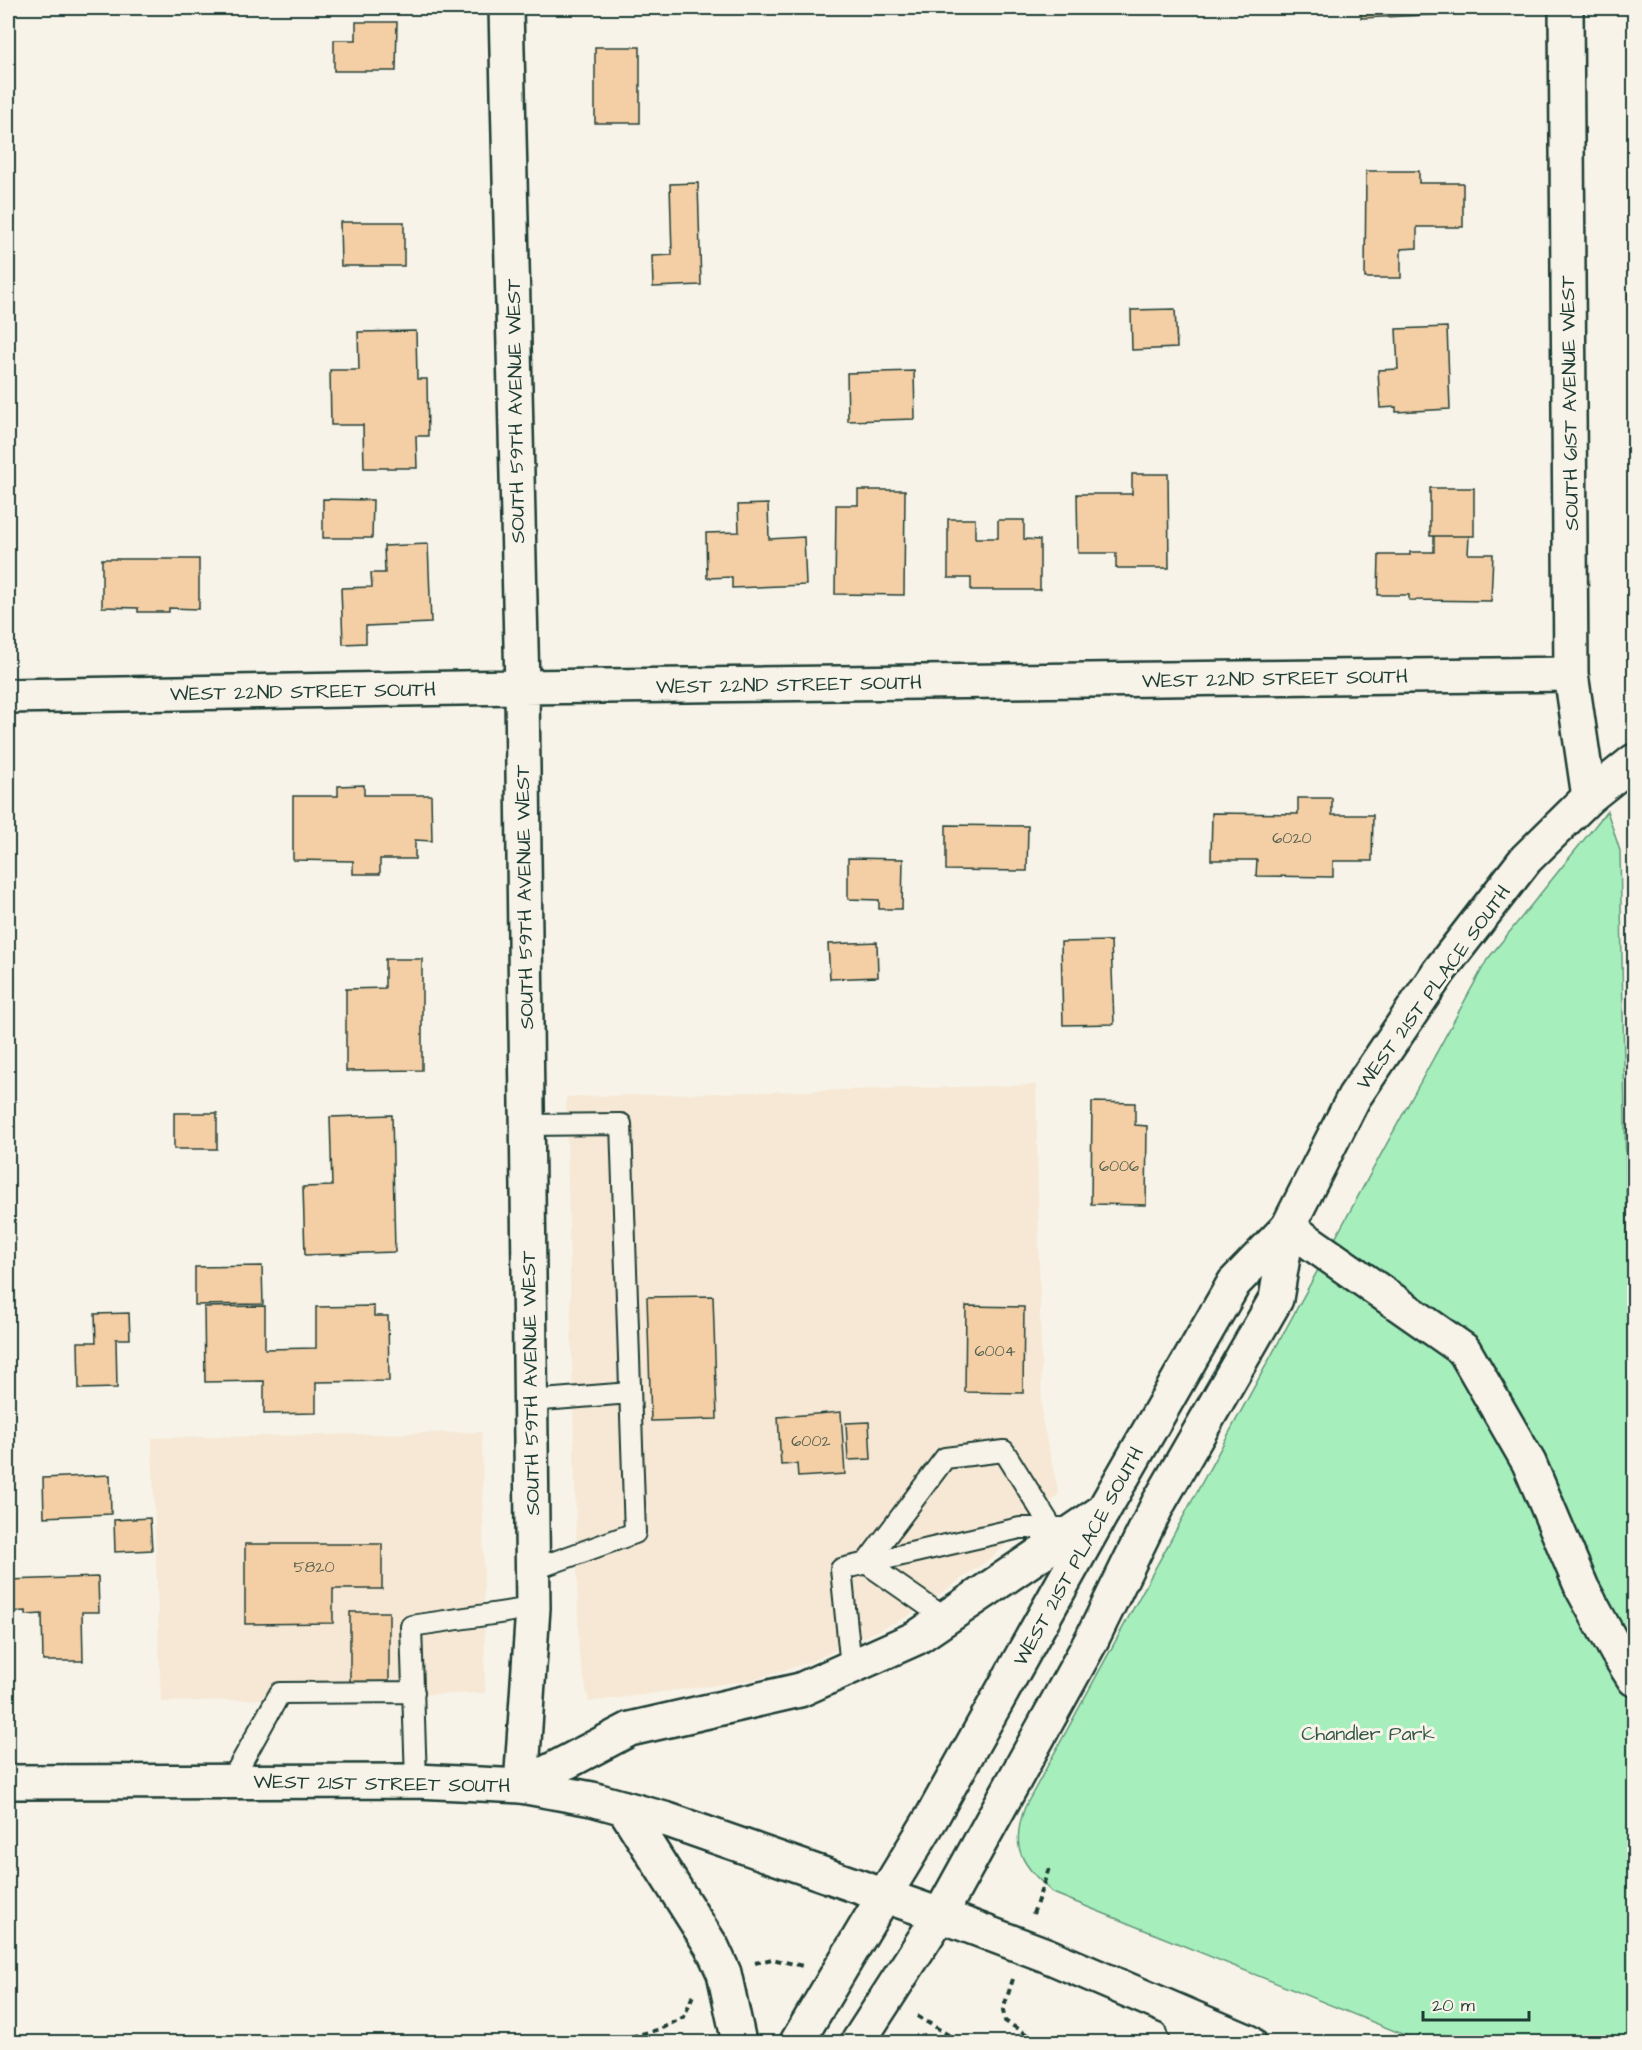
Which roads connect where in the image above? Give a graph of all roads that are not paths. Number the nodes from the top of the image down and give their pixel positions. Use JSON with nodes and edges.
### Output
{"nodes":[{"id":1,"x":506,"y":8,"type":"edge"},
{"id":2,"x":1566,"y":8,"type":"edge"},
{"id":3,"x":1571,"y":674,"type":"junction"},
{"id":4,"x":522,"y":687,"type":"junction"},
{"id":5,"x":8,"y":696,"type":"edge"},
{"id":6,"x":1635,"y":761,"type":"edge"},
{"id":7,"x":1589,"y":797,"type":"junction"},
{"id":8,"x":527,"y":1125,"type":"junction"},
{"id":9,"x":1288,"y":1227,"type":"junction"},
{"id":10,"x":630,"y":1394,"type":"junction"},
{"id":11,"x":530,"y":1401,"type":"junction"},
{"id":12,"x":1078,"y":1522,"type":"junction"},
{"id":13,"x":866,"y":1563,"type":"junction"},
{"id":14,"x":532,"y":1570,"type":"junction"},
{"id":15,"x":533,"y":1608,"type":"junction"},
{"id":16,"x":945,"y":1618,"type":"junction"},
{"id":17,"x":851,"y":1667,"type":"junction"},
{"id":18,"x":1635,"y":1679,"type":"edge"},
{"id":19,"x":414,"y":1692,"type":"junction"},
{"id":20,"x":231,"y":1780,"type":"junction"},
{"id":21,"x":416,"y":1781,"type":"junction"},
{"id":22,"x":8,"y":1782,"type":"edge"},
{"id":23,"x":521,"y":1786,"type":"junction"},
{"id":24,"x":624,"y":1808,"type":"junction"},
{"id":25,"x":884,"y":1896,"type":"junction"},
{"id":26,"x":940,"y":1915,"type":"junction"},
{"id":27,"x":1171,"y":2009,"type":"junction"},
{"id":28,"x":740,"y":2043,"type":"edge"},
{"id":29,"x":797,"y":2043,"type":"edge"},
{"id":30,"x":858,"y":2043,"type":"edge"},
{"id":31,"x":1182,"y":2043,"type":"edge"},
{"id":32,"x":1249,"y":2043,"type":"edge"}],
"edges":[{"from":1,"to":4,"type":"main road","name":"SOUTH 59TH AVENUE WEST"},
{"from":2,"to":3,"type":"main road","name":"SOUTH 61ST AVENUE WEST"},
{"from":3,"to":4,"type":"main road","name":"WEST 22ND STREET SOUTH"},
{"from":3,"to":7,"type":"main road","name":"SOUTH 61ST AVENUE WEST"},
{"from":4,"to":5,"type":"main road","name":"WEST 22ND STREET SOUTH"},
{"from":4,"to":8,"type":"main road","name":"SOUTH 59TH AVENUE WEST"},
{"from":6,"to":7,"type":"main road"},
{"from":7,"to":9,"type":"main road","name":"WEST 21ST PLACE SOUTH"},
{"from":8,"to":10,"type":"lane"},
{"from":8,"to":11,"type":"main road","name":"SOUTH 59TH AVENUE WEST"},
{"from":9,"to":12,"type":"main road","name":"WEST 21ST PLACE SOUTH"},
{"from":9,"to":18,"type":"main road"},
{"from":9,"to":26,"type":"main road","name":"WEST 21ST PLACE SOUTH"},
{"from":10,"to":11,"type":"lane"},
{"from":10,"to":14,"type":"lane"},
{"from":11,"to":14,"type":"main road","name":"SOUTH 59TH AVENUE WEST"},
{"from":12,"to":13,"type":"lane"},
{"from":12,"to":13,"type":"lane"},
{"from":12,"to":16,"type":"main road"},
{"from":12,"to":25,"type":"main road","name":"WEST 21ST PLACE SOUTH"},
{"from":13,"to":16,"type":"lane"},
{"from":13,"to":17,"type":"lane"},
{"from":14,"to":15,"type":"main road","name":"SOUTH 59TH AVENUE WEST"},
{"from":15,"to":19,"type":"lane"},
{"from":15,"to":23,"type":"main road","name":"SOUTH 59TH AVENUE WEST"},
{"from":16,"to":17,"type":"main road"},
{"from":17,"to":23,"type":"main road"},
{"from":19,"to":20,"type":"lane"},
{"from":19,"to":21,"type":"lane"},
{"from":20,"to":21,"type":"main road","name":"WEST 21ST STREET SOUTH"},
{"from":20,"to":22,"type":"main road","name":"WEST 21ST STREET SOUTH"},
{"from":21,"to":23,"type":"main road","name":"WEST 21ST STREET SOUTH"},
{"from":23,"to":24,"type":"main road","name":"WEST 21ST STREET SOUTH"},
{"from":24,"to":25,"type":"main road","name":"WEST 21ST STREET SOUTH"},
{"from":24,"to":28,"type":"main road"},
{"from":25,"to":26,"type":"main road","name":"WEST 21ST STREET SOUTH"},
{"from":25,"to":29,"type":"main road","name":"WEST 21ST PLACE SOUTH"},
{"from":26,"to":27,"type":"main road","name":"WEST 21ST STREET SOUTH"},
{"from":26,"to":30,"type":"main road","name":"WEST 21ST PLACE SOUTH"},
{"from":27,"to":31,"type":"lane"},
{"from":27,"to":32,"type":"main road","name":"WEST 21ST STREET SOUTH"}]}
